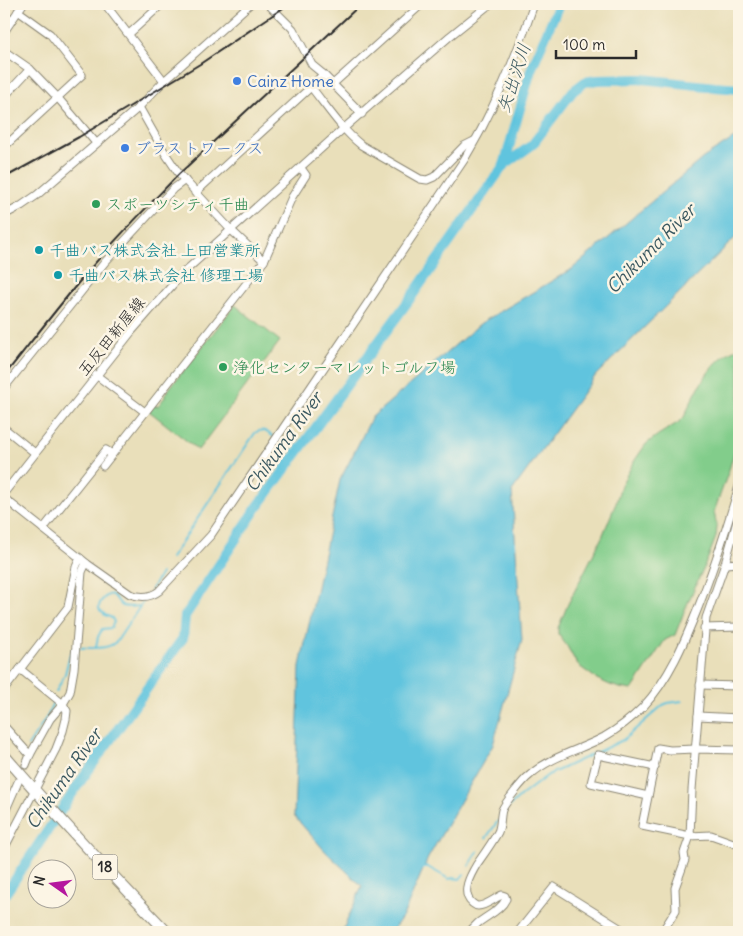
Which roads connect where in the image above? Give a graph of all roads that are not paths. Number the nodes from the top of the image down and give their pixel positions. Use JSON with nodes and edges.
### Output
{"nodes":[{"id":1,"x":23,"y":4,"type":"edge"},
{"id":2,"x":105,"y":4,"type":"edge"},
{"id":3,"x":162,"y":4,"type":"edge"},
{"id":4,"x":250,"y":4,"type":"edge"},
{"id":5,"x":268,"y":4,"type":"edge"},
{"id":6,"x":422,"y":4,"type":"edge"},
{"id":7,"x":490,"y":4,"type":"edge"},
{"id":8,"x":534,"y":4,"type":"edge"},
{"id":9,"x":18,"y":11,"type":"junction"},
{"id":10,"x":4,"y":32,"type":"edge"},
{"id":11,"x":129,"y":34,"type":"junction"},
{"id":12,"x":4,"y":51,"type":"edge"},
{"id":13,"x":30,"y":69,"type":"junction"},
{"id":14,"x":323,"y":74,"type":"junction"},
{"id":15,"x":164,"y":81,"type":"junction"},
{"id":16,"x":334,"y":84,"type":"junction"},
{"id":17,"x":311,"y":87,"type":"junction"},
{"id":18,"x":4,"y":97,"type":"edge"},
{"id":19,"x":58,"y":98,"type":"junction"},
{"id":20,"x":139,"y":107,"type":"junction"},
{"id":21,"x":362,"y":114,"type":"junction"},
{"id":22,"x":344,"y":129,"type":"junction"},
{"id":23,"x":475,"y":141,"type":"junction"},
{"id":24,"x":96,"y":143,"type":"junction"},
{"id":25,"x":4,"y":147,"type":"edge"},
{"id":26,"x":301,"y":168,"type":"junction"},
{"id":27,"x":185,"y":180,"type":"junction"},
{"id":28,"x":195,"y":192,"type":"junction"},
{"id":29,"x":4,"y":215,"type":"edge"},
{"id":30,"x":230,"y":229,"type":"junction"},
{"id":31,"x":264,"y":262,"type":"junction"},
{"id":32,"x":96,"y":375,"type":"junction"},
{"id":33,"x":4,"y":388,"type":"edge"},
{"id":34,"x":144,"y":412,"type":"junction"},
{"id":35,"x":4,"y":428,"type":"edge"},
{"id":36,"x":35,"y":453,"type":"junction"},
{"id":37,"x":112,"y":454,"type":"junction"},
{"id":38,"x":103,"y":466,"type":"dead end"},
{"id":39,"x":739,"y":486,"type":"edge"},
{"id":40,"x":4,"y":493,"type":"edge"},
{"id":41,"x":4,"y":498,"type":"edge"},
{"id":42,"x":739,"y":514,"type":"edge"},
{"id":43,"x":43,"y":529,"type":"junction"},
{"id":44,"x":83,"y":561,"type":"junction"},
{"id":45,"x":739,"y":563,"type":"edge"},
{"id":46,"x":725,"y":564,"type":"junction"},
{"id":47,"x":739,"y":627,"type":"edge"},
{"id":48,"x":704,"y":628,"type":"junction"},
{"id":49,"x":20,"y":669,"type":"junction"},
{"id":50,"x":700,"y":685,"type":"junction"},
{"id":51,"x":739,"y":686,"type":"edge"},
{"id":52,"x":4,"y":690,"type":"edge"},
{"id":53,"x":63,"y":704,"type":"junction"},
{"id":54,"x":698,"y":716,"type":"junction"},
{"id":55,"x":739,"y":718,"type":"edge"},
{"id":56,"x":4,"y":726,"type":"edge"},
{"id":57,"x":696,"y":749,"type":"junction"},
{"id":58,"x":739,"y":750,"type":"edge"},
{"id":59,"x":4,"y":755,"type":"edge"},
{"id":60,"x":30,"y":755,"type":"junction"},
{"id":61,"x":26,"y":765,"type":"dead end"},
{"id":62,"x":655,"y":767,"type":"junction"},
{"id":63,"x":18,"y":782,"type":"dead end"},
{"id":64,"x":34,"y":790,"type":"junction"},
{"id":65,"x":4,"y":793,"type":"edge"},
{"id":66,"x":648,"y":796,"type":"junction"},
{"id":67,"x":10,"y":800,"type":"junction"},
{"id":68,"x":4,"y":814,"type":"edge"},
{"id":69,"x":690,"y":836,"type":"junction"},
{"id":70,"x":739,"y":845,"type":"edge"},
{"id":71,"x":4,"y":849,"type":"edge"},
{"id":72,"x":167,"y":932,"type":"edge"},
{"id":73,"x":470,"y":932,"type":"edge"},
{"id":74,"x":518,"y":932,"type":"edge"},
{"id":75,"x":626,"y":932,"type":"edge"},
{"id":76,"x":662,"y":932,"type":"edge"}],
"edges":[{"from":1,"to":9,"type":"street"},
{"from":2,"to":11,"type":"street"},
{"from":3,"to":11,"type":"street"},
{"from":4,"to":15,"type":"street"},
{"from":5,"to":14,"type":"street"},
{"from":6,"to":16,"type":"street"},
{"from":7,"to":21,"type":"street","name":"五反田新屋線"},
{"from":8,"to":23,"type":"street"},
{"from":9,"to":10,"type":"street"},
{"from":9,"to":19,"type":"street"},
{"from":11,"to":15,"type":"street"},
{"from":12,"to":13,"type":"street"},
{"from":13,"to":18,"type":"street"},
{"from":13,"to":19,"type":"street"},
{"from":14,"to":16,"type":"street"},
{"from":14,"to":17,"type":"street"},
{"from":15,"to":20,"type":"street"},
{"from":16,"to":21,"type":"street"},
{"from":17,"to":22,"type":"street"},
{"from":17,"to":28,"type":"street"},
{"from":19,"to":24,"type":"street"},
{"from":19,"to":25,"type":"street"},
{"from":20,"to":24,"type":"street"},
{"from":20,"to":27,"type":"street"},
{"from":21,"to":22,"type":"street","name":"五反田新屋線"},
{"from":22,"to":23,"type":"street"},
{"from":22,"to":26,"type":"street","name":"五反田新屋線"},
{"from":23,"to":44,"type":"street"},
{"from":24,"to":29,"type":"street"},
{"from":26,"to":30,"type":"street","name":"五反田新屋線"},
{"from":26,"to":31,"type":"street"},
{"from":27,"to":28,"type":"street"},
{"from":27,"to":33,"type":"street"},
{"from":28,"to":30,"type":"street"},
{"from":30,"to":31,"type":"street"},
{"from":30,"to":32,"type":"street","name":"五反田新屋線"},
{"from":31,"to":34,"type":"street"},
{"from":32,"to":34,"type":"street"},
{"from":32,"to":36,"type":"street","name":"五反田新屋線"},
{"from":34,"to":37,"type":"street"},
{"from":35,"to":36,"type":"street"},
{"from":36,"to":40,"type":"street","name":"五反田新屋線"},
{"from":37,"to":38,"type":"street"},
{"from":37,"to":43,"type":"street"},
{"from":39,"to":73,"type":"street"},
{"from":41,"to":43,"type":"street"},
{"from":42,"to":46,"type":"street"},
{"from":43,"to":44,"type":"street"},
{"from":44,"to":49,"type":"street"},
{"from":44,"to":53,"type":"street"},
{"from":45,"to":46,"type":"street"},
{"from":46,"to":48,"type":"street"},
{"from":47,"to":48,"type":"street"},
{"from":48,"to":50,"type":"street"},
{"from":49,"to":52,"type":"street"},
{"from":49,"to":53,"type":"street"},
{"from":50,"to":51,"type":"street"},
{"from":50,"to":54,"type":"street"},
{"from":53,"to":60,"type":"street"},
{"from":53,"to":64,"type":"street"},
{"from":54,"to":55,"type":"street"},
{"from":54,"to":57,"type":"street"},
{"from":56,"to":60,"type":"street"},
{"from":57,"to":58,"type":"street"},
{"from":57,"to":62,"type":"street"},
{"from":57,"to":69,"type":"street"},
{"from":59,"to":64,"type":"highway","number":"18"},
{"from":60,"to":61,"type":"street"},
{"from":62,"to":66,"type":"street"},
{"from":62,"to":66,"type":"street"},
{"from":63,"to":67,"type":"street"},
{"from":64,"to":71,"type":"street"},
{"from":64,"to":72,"type":"highway","number":"18"},
{"from":65,"to":67,"type":"street"},
{"from":66,"to":69,"type":"street"},
{"from":67,"to":68,"type":"street"},
{"from":69,"to":70,"type":"street"},
{"from":69,"to":76,"type":"street"},
{"from":74,"to":75,"type":"street"}]}
